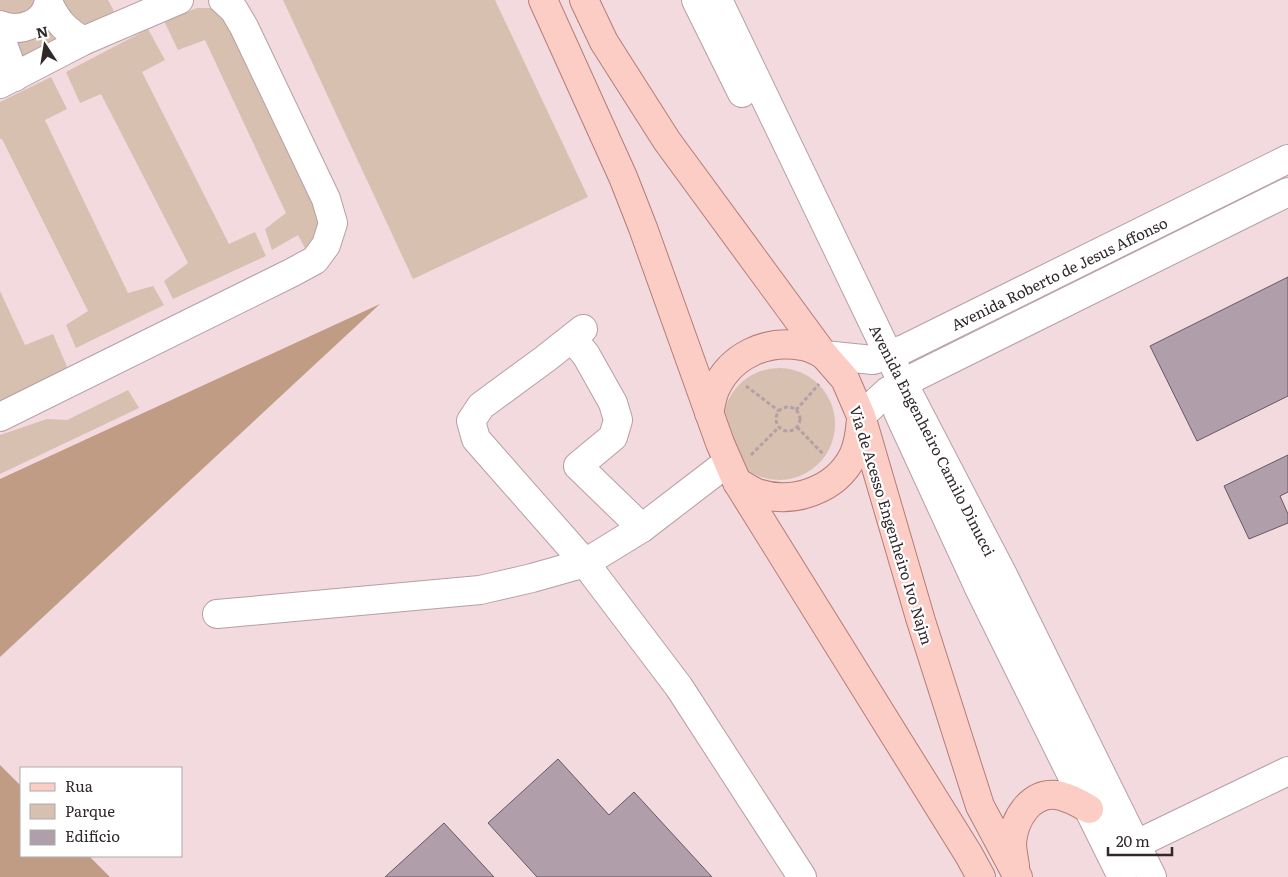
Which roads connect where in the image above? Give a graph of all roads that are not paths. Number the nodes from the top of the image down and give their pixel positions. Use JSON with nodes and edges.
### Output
{"nodes":[{"id":1,"x":178,"y":0,"type":"edge"},
{"id":2,"x":223,"y":0,"type":"edge"},
{"id":3,"x":542,"y":0,"type":"edge"},
{"id":4,"x":584,"y":0,"type":"edge"},
{"id":5,"x":696,"y":0,"type":"edge"},
{"id":6,"x":718,"y":0,"type":"edge"},
{"id":7,"x":49,"y":2,"type":"edge"},
{"id":8,"x":0,"y":25,"type":"edge"},
{"id":9,"x":0,"y":36,"type":"edge"},
{"id":10,"x":83,"y":41,"type":"junction"},
{"id":11,"x":8,"y":80,"type":"edge"},
{"id":12,"x":1288,"y":159,"type":"edge"},
{"id":13,"x":1288,"y":192,"type":"edge"},
{"id":14,"x":1094,"y":255,"type":"junction"},
{"id":15,"x":1108,"y":281,"type":"junction"},
{"id":16,"x":880,"y":357,"type":"junction"},
{"id":17,"x":829,"y":360,"type":"junction"},
{"id":18,"x":895,"y":387,"type":"junction"},
{"id":19,"x":709,"y":413,"type":"junction"},
{"id":20,"x":861,"y":416,"type":"junction"},
{"id":21,"x":0,"y":417,"type":"edge"},
{"id":22,"x":732,"y":472,"type":"junction"},
{"id":23,"x":642,"y":528,"type":"junction"},
{"id":24,"x":585,"y":563,"type":"junction"},
{"id":25,"x":1003,"y":576,"type":"junction"},
{"id":26,"x":980,"y":588,"type":"junction"},
{"id":27,"x":217,"y":614,"type":"dead end"},
{"id":28,"x":1288,"y":771,"type":"edge"},
{"id":29,"x":1088,"y":809,"type":"junction"},
{"id":30,"x":1136,"y":843,"type":"junction"},
{"id":31,"x":1117,"y":867,"type":"edge"},
{"id":32,"x":1018,"y":876,"type":"edge"},
{"id":33,"x":802,"y":877,"type":"edge"},
{"id":34,"x":980,"y":877,"type":"edge"},
{"id":35,"x":1152,"y":877,"type":"edge"}],
"edges":[{"from":1,"to":10,"type":"street"},
{"from":2,"to":21,"type":"street"},
{"from":3,"to":19,"type":"main road"},
{"from":4,"to":17,"type":"main road","name":"Via de Acesso Engenheiro Ivo Najm"},
{"from":5,"to":16,"type":"street","name":"Avenida Engenheiro Camilo Dinucci"},
{"from":6,"to":16,"type":"street","name":"Avenida Engenheiro Camilo Dinucci"},
{"from":7,"to":8,"type":"street"},
{"from":7,"to":10,"type":"street"},
{"from":9,"to":11,"type":"street"},
{"from":10,"to":11,"type":"street"},
{"from":12,"to":14,"type":"street","name":"Avenida Roberto de Jesus Affonso"},
{"from":13,"to":15,"type":"street","name":"Avenida Roberto de Jesus Affonso"},
{"from":14,"to":15,"type":"street"},
{"from":14,"to":16,"type":"street","name":"Avenida Roberto de Jesus Affonso"},
{"from":15,"to":18,"type":"street","name":"Avenida Roberto de Jesus Affonso"},
{"from":16,"to":17,"type":"street","name":"Avenida Roberto de Jesus Affonso"},
{"from":16,"to":18,"type":"street","name":"Avenida Engenheiro Camilo Dinucci"},
{"from":17,"to":19,"type":"main road"},
{"from":17,"to":20,"type":"main road","name":"Via de Acesso Engenheiro Ivo Najm"},
{"from":18,"to":20,"type":"street","name":"Avenida Roberto de Jesus Affonso"},
{"from":18,"to":25,"type":"street","name":"Avenida Engenheiro Camilo Dinucci"},
{"from":18,"to":26,"type":"street","name":"Avenida Engenheiro Camilo Dinucci"},
{"from":19,"to":22,"type":"main road"},
{"from":20,"to":22,"type":"main road"},
{"from":20,"to":32,"type":"main road","name":"Via de Acesso Engenheiro Ivo Najm"},
{"from":22,"to":23,"type":"street"},
{"from":22,"to":34,"type":"main road"},
{"from":23,"to":24,"type":"street"},
{"from":23,"to":24,"type":"street"},
{"from":24,"to":27,"type":"street"},
{"from":24,"to":33,"type":"street"},
{"from":25,"to":26,"type":"street"},
{"from":25,"to":30,"type":"street","name":"Avenida Engenheiro Camilo Dinucci"},
{"from":26,"to":29,"type":"street","name":"Avenida Engenheiro Camilo Dinucci"},
{"from":28,"to":30,"type":"street"},
{"from":29,"to":31,"type":"street","name":"Avenida Engenheiro Camilo Dinucci"},
{"from":29,"to":32,"type":"main road"},
{"from":30,"to":31,"type":"street"},
{"from":30,"to":35,"type":"street","name":"Avenida Engenheiro Camilo Dinucci"}]}
